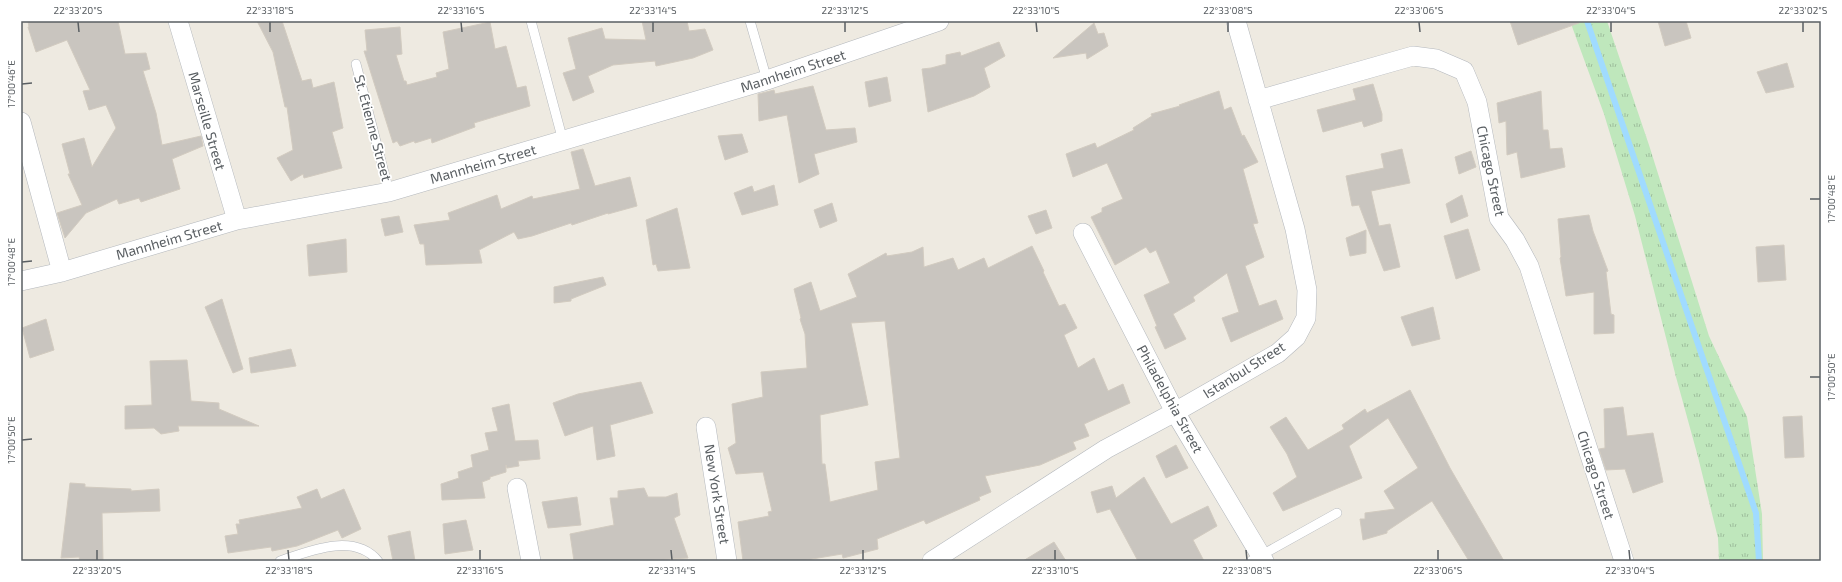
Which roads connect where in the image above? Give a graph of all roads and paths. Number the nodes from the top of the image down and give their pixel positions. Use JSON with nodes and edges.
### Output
{"nodes":[{"id":1,"x":178,"y":21,"type":"edge"},
{"id":2,"x":531,"y":21,"type":"edge"},
{"id":3,"x":750,"y":21,"type":"edge"},
{"id":4,"x":939,"y":21,"type":"edge"},
{"id":5,"x":1236,"y":21,"type":"edge"},
{"id":6,"x":356,"y":64,"type":"dead end"},
{"id":7,"x":767,"y":80,"type":"junction"},
{"id":8,"x":1258,"y":100,"type":"junction"},
{"id":9,"x":21,"y":122,"type":"edge"},
{"id":10,"x":563,"y":141,"type":"junction"},
{"id":11,"x":389,"y":192,"type":"junction"},
{"id":12,"x":237,"y":220,"type":"junction"},
{"id":13,"x":1084,"y":233,"type":"dead end"},
{"id":14,"x":62,"y":272,"type":"junction"},
{"id":15,"x":21,"y":281,"type":"edge"},
{"id":16,"x":1175,"y":412,"type":"junction"},
{"id":17,"x":706,"y":427,"type":"dead end"},
{"id":18,"x":518,"y":488,"type":"dead end"},
{"id":19,"x":1337,"y":513,"type":"dead end"},
{"id":20,"x":1258,"y":559,"type":"edge"},
{"id":21,"x":280,"y":561,"type":"edge"},
{"id":22,"x":378,"y":561,"type":"edge"},
{"id":23,"x":531,"y":561,"type":"edge"},
{"id":24,"x":727,"y":561,"type":"edge"},
{"id":25,"x":932,"y":561,"type":"edge"},
{"id":26,"x":1624,"y":561,"type":"edge"}],
"edges":[{"from":1,"to":12,"type":"street","name":"Marseille Street"},
{"from":2,"to":10,"type":"lane"},
{"from":3,"to":7,"type":"lane"},
{"from":4,"to":7,"type":"street","name":"Mannheim Street"},
{"from":5,"to":8,"type":"street","name":"Istanbul Street"},
{"from":6,"to":11,"type":"lane","name":"St. Etienne Street"},
{"from":7,"to":10,"type":"street","name":"Mannheim Street"},
{"from":8,"to":16,"type":"street","name":"Istanbul Street"},
{"from":8,"to":26,"type":"street","name":"Chicago Street"},
{"from":9,"to":14,"type":"street"},
{"from":10,"to":11,"type":"street","name":"Mannheim Street"},
{"from":11,"to":12,"type":"street","name":"Mannheim Street"},
{"from":12,"to":14,"type":"street","name":"Mannheim Street"},
{"from":13,"to":16,"type":"street","name":"Philadelphia Street"},
{"from":14,"to":15,"type":"street","name":"Mannheim Street"},
{"from":16,"to":20,"type":"street","name":"Philadelphia Street"},
{"from":16,"to":25,"type":"street","name":"Istanbul Street"},
{"from":17,"to":24,"type":"street","name":"New York Street"},
{"from":18,"to":23,"type":"street"},
{"from":19,"to":20,"type":"lane"},
{"from":21,"to":22,"type":"lane"}]}
